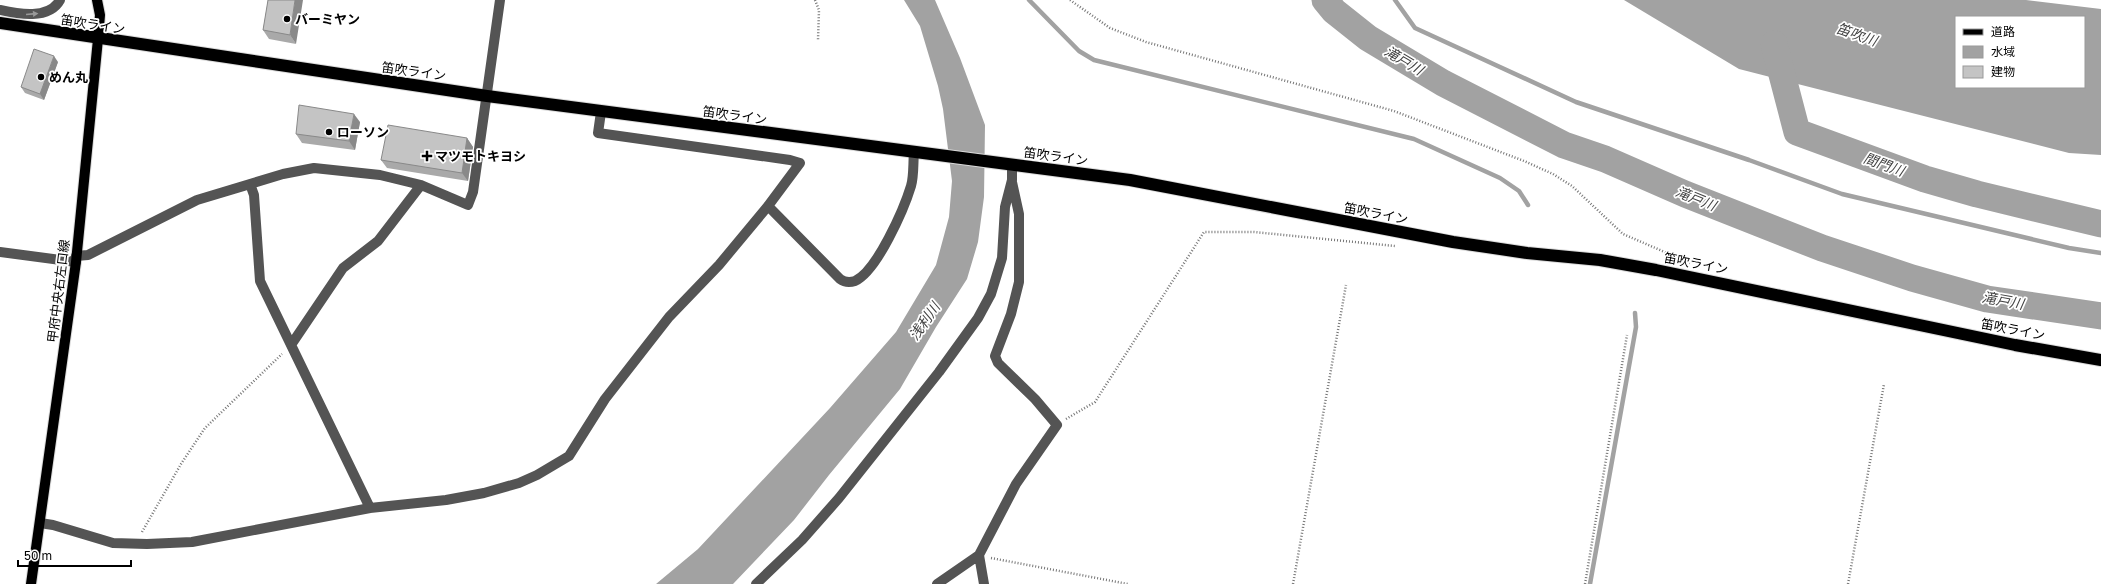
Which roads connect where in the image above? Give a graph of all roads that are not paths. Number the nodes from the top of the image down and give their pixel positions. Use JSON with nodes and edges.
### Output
{"nodes":[{"id":1,"x":60,"y":0,"type":"edge"},
{"id":2,"x":97,"y":0,"type":"edge"},
{"id":3,"x":500,"y":0,"type":"edge"},
{"id":4,"x":0,"y":10,"type":"edge"},
{"id":5,"x":0,"y":23,"type":"edge"},
{"id":6,"x":98,"y":39,"type":"junction"},
{"id":7,"x":487,"y":96,"type":"junction"},
{"id":8,"x":601,"y":112,"type":"junction"},
{"id":9,"x":914,"y":152,"type":"junction"},
{"id":10,"x":1012,"y":164,"type":"junction"},
{"id":11,"x":1012,"y":180,"type":"junction"},
{"id":12,"x":250,"y":184,"type":"junction"},
{"id":13,"x":420,"y":185,"type":"junction"},
{"id":14,"x":768,"y":206,"type":"junction"},
{"id":15,"x":0,"y":252,"type":"edge"},
{"id":16,"x":76,"y":259,"type":"junction"},
{"id":17,"x":291,"y":345,"type":"junction"},
{"id":18,"x":2101,"y":360,"type":"edge"},
{"id":19,"x":370,"y":508,"type":"junction"},
{"id":20,"x":40,"y":524,"type":"junction"},
{"id":21,"x":979,"y":555,"type":"junction"},
{"id":22,"x":32,"y":584,"type":"edge"},
{"id":23,"x":756,"y":584,"type":"edge"},
{"id":24,"x":937,"y":584,"type":"edge"},
{"id":25,"x":984,"y":584,"type":"edge"}],
"edges":[{"from":4,"to":1,"type":"street","one_way":true},
{"from":2,"to":6,"type":"main road","name":"甲府中央右左口線"},
{"from":3,"to":7,"type":"street"},
{"from":5,"to":6,"type":"highway","name":"笛吹ライン"},
{"from":6,"to":7,"type":"highway","name":"笛吹ライン"},
{"from":6,"to":16,"type":"main road","name":"甲府中央右左口線"},
{"from":7,"to":8,"type":"highway","name":"笛吹ライン"},
{"from":7,"to":13,"type":"street"},
{"from":8,"to":9,"type":"highway","name":"笛吹ライン"},
{"from":8,"to":14,"type":"street"},
{"from":9,"to":10,"type":"highway","name":"笛吹ライン"},
{"from":9,"to":14,"type":"street"},
{"from":10,"to":11,"type":"street"},
{"from":10,"to":18,"type":"highway","name":"笛吹ライン"},
{"from":11,"to":21,"type":"street"},
{"from":11,"to":23,"type":"street"},
{"from":12,"to":13,"type":"street"},
{"from":12,"to":16,"type":"street"},
{"from":12,"to":17,"type":"street"},
{"from":13,"to":17,"type":"street"},
{"from":14,"to":19,"type":"street"},
{"from":15,"to":16,"type":"street"},
{"from":16,"to":20,"type":"main road","name":"甲府中央右左口線"},
{"from":17,"to":19,"type":"street"},
{"from":19,"to":20,"type":"street"},
{"from":20,"to":22,"type":"main road","name":"甲府中央右左口線"},
{"from":21,"to":24,"type":"street"},
{"from":21,"to":25,"type":"street"}]}
